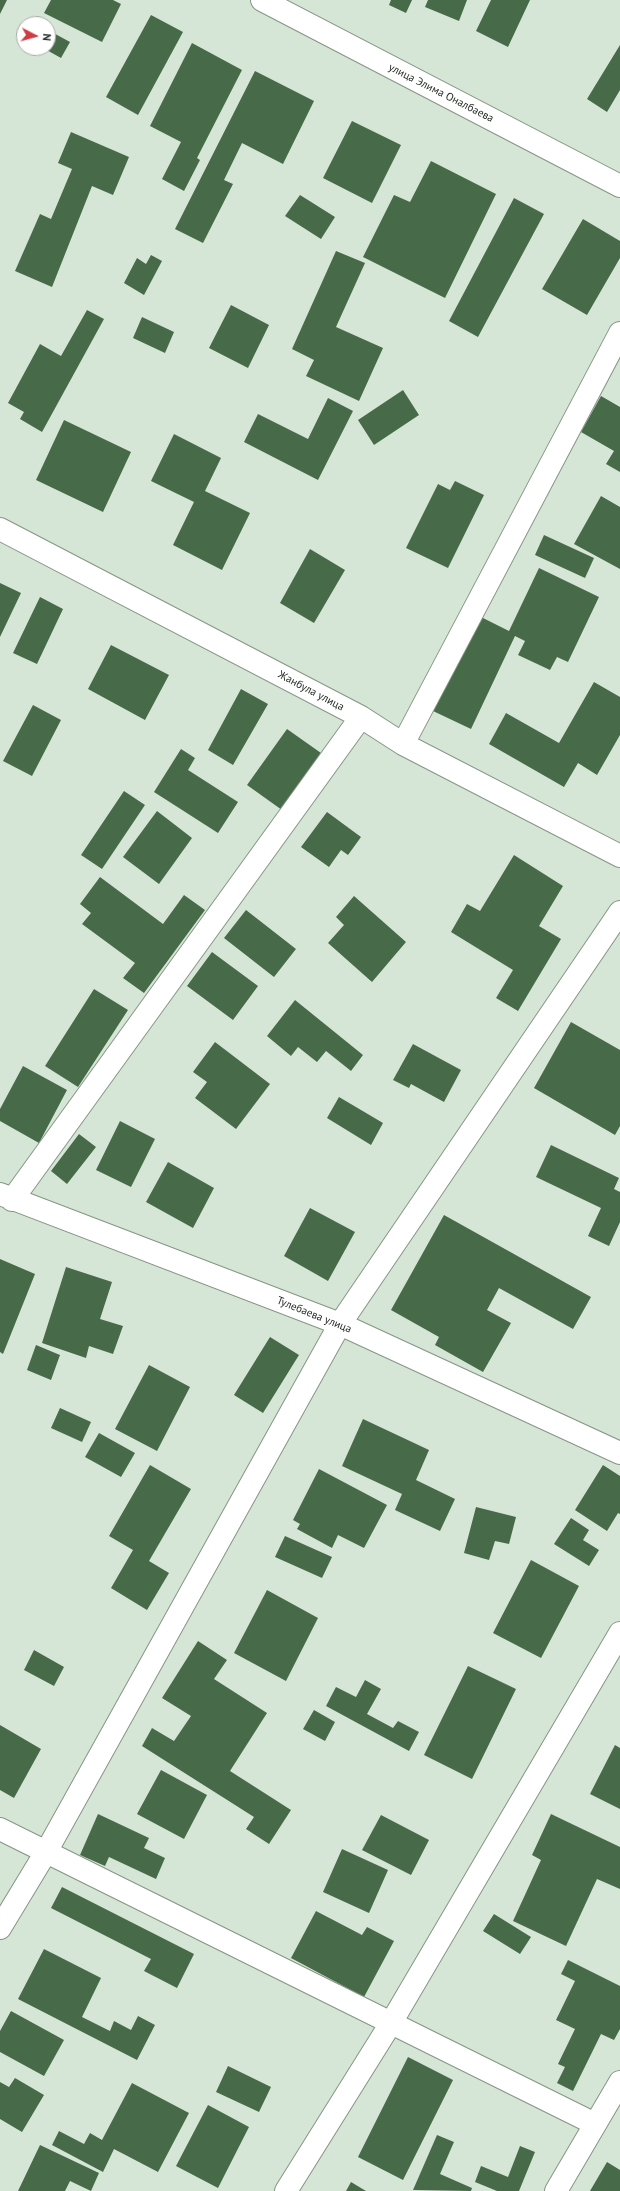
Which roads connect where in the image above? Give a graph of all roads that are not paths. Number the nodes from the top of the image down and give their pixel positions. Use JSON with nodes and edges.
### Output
{"nodes":[{"id":1,"x":262,"y":0,"type":"edge"},
{"id":2,"x":620,"y":186,"type":"edge"},
{"id":3,"x":620,"y":333,"type":"edge"},
{"id":4,"x":0,"y":529,"type":"edge"},
{"id":5,"x":361,"y":718,"type":"junction"},
{"id":6,"x":403,"y":744,"type":"junction"},
{"id":7,"x":620,"y":856,"type":"edge"},
{"id":8,"x":620,"y":912,"type":"edge"},
{"id":9,"x":6,"y":1197,"type":"edge"},
{"id":10,"x":340,"y":1324,"type":"junction"},
{"id":11,"x":620,"y":1453,"type":"edge"},
{"id":12,"x":620,"y":1633,"type":"edge"},
{"id":13,"x":0,"y":1829,"type":"edge"},
{"id":14,"x":46,"y":1852,"type":"junction"},
{"id":15,"x":0,"y":1928,"type":"edge"},
{"id":16,"x":391,"y":2023,"type":"junction"},
{"id":17,"x":620,"y":2082,"type":"edge"},
{"id":18,"x":595,"y":2124,"type":"junction"},
{"id":19,"x":286,"y":2191,"type":"edge"},
{"id":20,"x":556,"y":2191,"type":"edge"}],
"edges":[{"from":1,"to":2,"type":"street","name":"улица Элима Оналбаева"},
{"from":3,"to":6,"type":"street"},
{"from":4,"to":5,"type":"street","name":"Жанбула улица"},
{"from":5,"to":6,"type":"street","name":"Жанбула улица"},
{"from":5,"to":9,"type":"street"},
{"from":6,"to":7,"type":"street","name":"Жанбула улица"},
{"from":8,"to":10,"type":"street"},
{"from":9,"to":10,"type":"street","name":"Тулебаева улица"},
{"from":10,"to":11,"type":"street","name":"Тулебаева улица"},
{"from":10,"to":14,"type":"street"},
{"from":12,"to":16,"type":"street"},
{"from":13,"to":14,"type":"street"},
{"from":14,"to":15,"type":"street"},
{"from":14,"to":16,"type":"street"},
{"from":16,"to":18,"type":"street"},
{"from":16,"to":19,"type":"street"},
{"from":17,"to":18,"type":"street"},
{"from":18,"to":20,"type":"street"}]}
